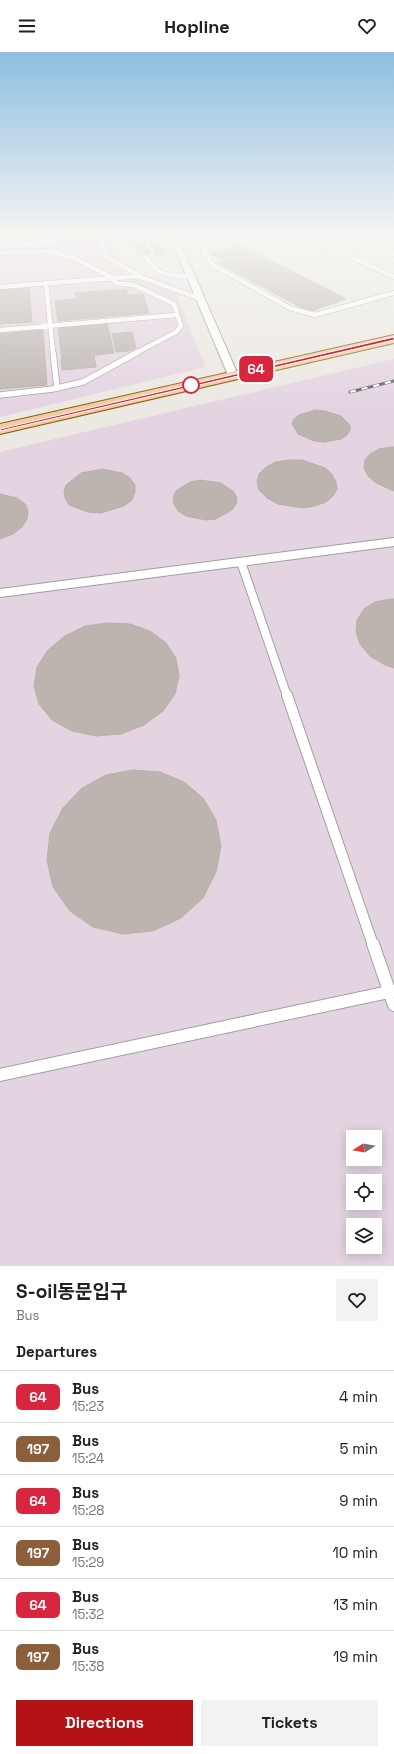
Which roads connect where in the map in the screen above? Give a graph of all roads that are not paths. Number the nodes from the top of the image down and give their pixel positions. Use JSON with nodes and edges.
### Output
{"nodes":[{"id":1,"x":47,"y":294,"type":"edge"},
{"id":2,"x":154,"y":294,"type":"edge"},
{"id":3,"x":183,"y":294,"type":"edge"},
{"id":4,"x":199,"y":294,"type":"edge"},
{"id":5,"x":264,"y":294,"type":"edge"},
{"id":6,"x":392,"y":294,"type":"edge"},
{"id":7,"x":201,"y":299,"type":"junction"},
{"id":8,"x":177,"y":315,"type":"junction"},
{"id":9,"x":51,"y":326,"type":"junction"},
{"id":10,"x":0,"y":330,"type":"edge"},
{"id":11,"x":394,"y":339,"type":"edge"},
{"id":12,"x":233,"y":375,"type":"junction"},
{"id":13,"x":57,"y":388,"type":"junction"},
{"id":14,"x":0,"y":394,"type":"edge"},
{"id":15,"x":0,"y":429,"type":"edge"},
{"id":16,"x":394,"y":542,"type":"edge"},
{"id":17,"x":241,"y":562,"type":"junction"},
{"id":18,"x":0,"y":593,"type":"edge"},
{"id":19,"x":392,"y":991,"type":"edge"},
{"id":20,"x":394,"y":1005,"type":"edge"},
{"id":21,"x":0,"y":1075,"type":"edge"}],
"edges":[{"from":1,"to":9,"type":"lane"},
{"from":2,"to":8,"type":"lane"},
{"from":3,"to":7,"type":"lane"},
{"from":4,"to":7,"type":"street"},
{"from":5,"to":6,"type":"lane"},
{"from":7,"to":12,"type":"street"},
{"from":8,"to":9,"type":"lane"},
{"from":8,"to":13,"type":"lane"},
{"from":9,"to":10,"type":"lane"},
{"from":9,"to":13,"type":"lane"},
{"from":11,"to":12,"type":"main road"},
{"from":12,"to":15,"type":"main road"},
{"from":13,"to":14,"type":"lane"},
{"from":16,"to":17,"type":"lane"},
{"from":17,"to":18,"type":"lane"},
{"from":17,"to":19,"type":"lane"},
{"from":19,"to":20,"type":"lane"},
{"from":19,"to":21,"type":"lane"}]}
